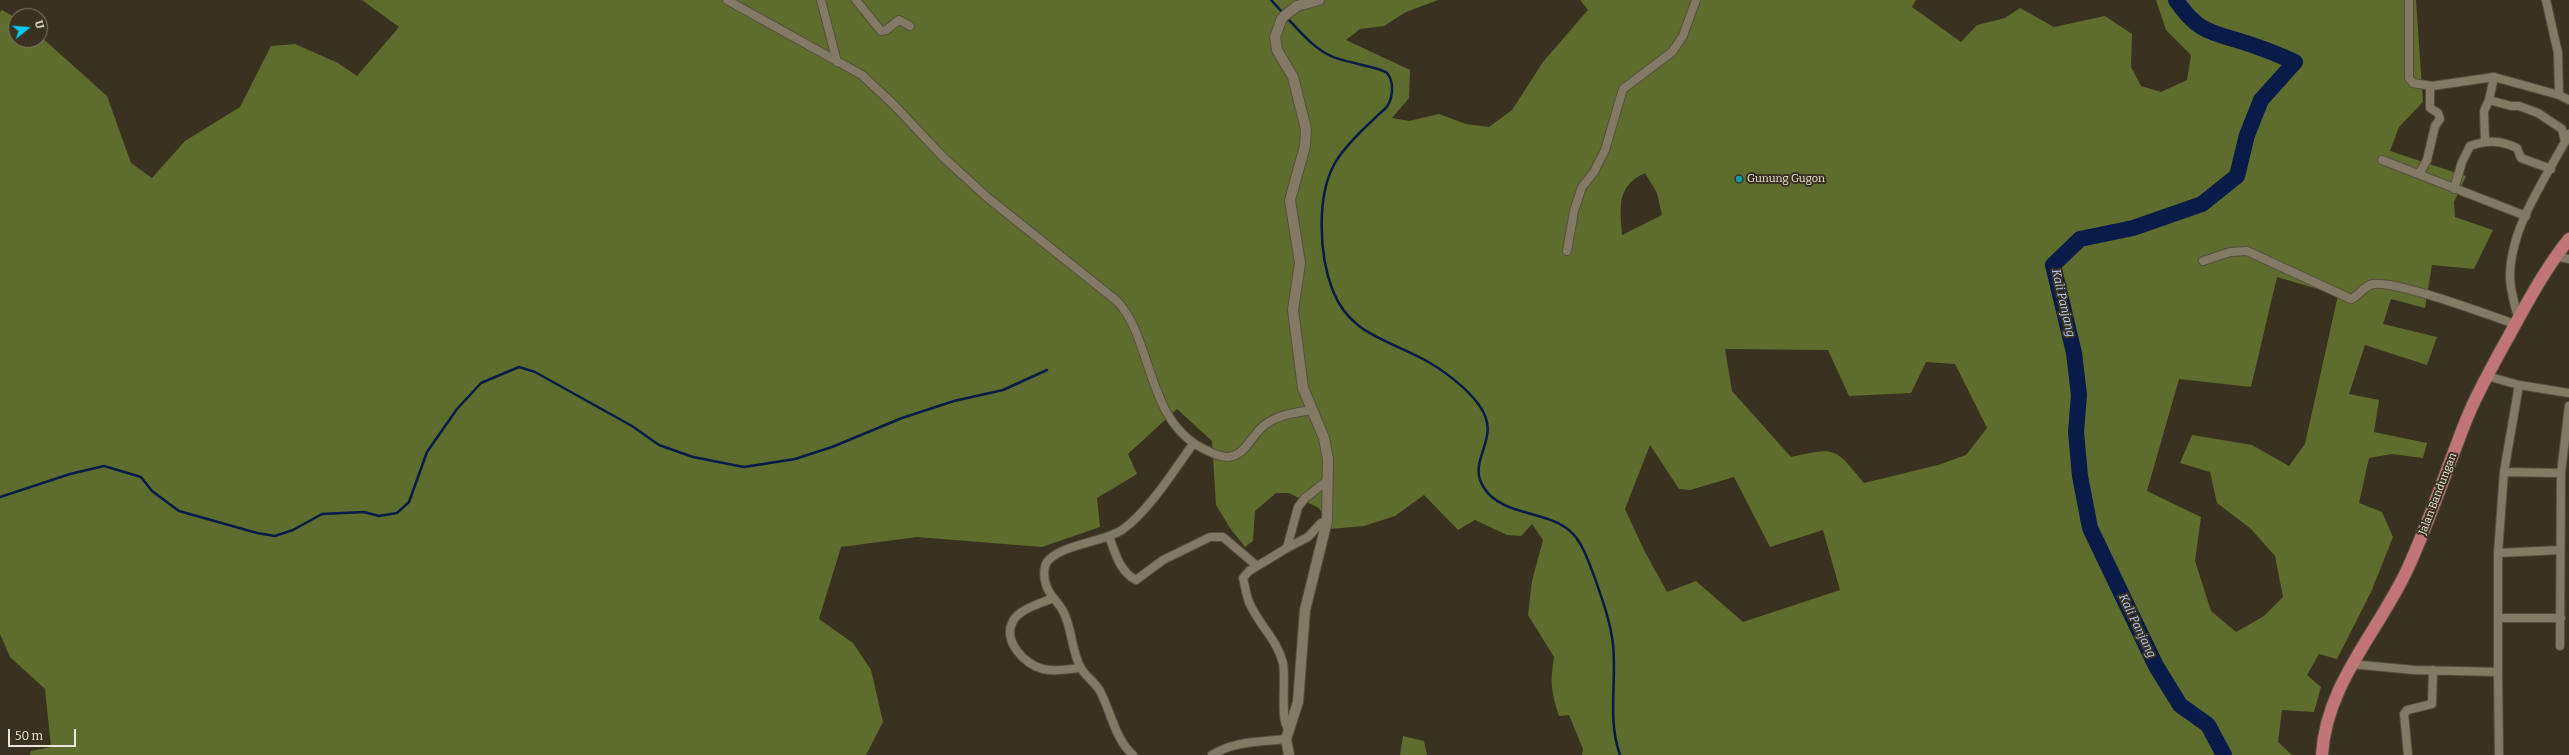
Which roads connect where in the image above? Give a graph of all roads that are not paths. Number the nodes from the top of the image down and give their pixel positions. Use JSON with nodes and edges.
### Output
{"nodes":[{"id":1,"x":727,"y":0,"type":"edge"},
{"id":2,"x":822,"y":0,"type":"edge"},
{"id":3,"x":856,"y":0,"type":"edge"},
{"id":4,"x":1319,"y":0,"type":"edge"},
{"id":5,"x":1696,"y":0,"type":"edge"},
{"id":6,"x":2409,"y":0,"type":"edge"},
{"id":7,"x":2546,"y":0,"type":"edge"},
{"id":8,"x":910,"y":26,"type":"dead end"},
{"id":9,"x":837,"y":62,"type":"junction"},
{"id":10,"x":2494,"y":77,"type":"junction"},
{"id":11,"x":2430,"y":86,"type":"junction"},
{"id":12,"x":2559,"y":95,"type":"junction"},
{"id":13,"x":2490,"y":100,"type":"junction"},
{"id":14,"x":2569,"y":100,"type":"edge"},
{"id":15,"x":2569,"y":134,"type":"edge"},
{"id":16,"x":2485,"y":141,"type":"junction"},
{"id":17,"x":2566,"y":145,"type":"edge"},
{"id":18,"x":2382,"y":160,"type":"dead end"},
{"id":19,"x":2551,"y":169,"type":"junction"},
{"id":20,"x":2419,"y":174,"type":"junction"},
{"id":21,"x":2454,"y":190,"type":"junction"},
{"id":22,"x":2526,"y":216,"type":"junction"},
{"id":23,"x":2569,"y":239,"type":"edge"},
{"id":24,"x":1567,"y":251,"type":"dead end"},
{"id":25,"x":2555,"y":256,"type":"junction"},
{"id":26,"x":2569,"y":259,"type":"edge"},
{"id":27,"x":2203,"y":261,"type":"dead end"},
{"id":28,"x":2517,"y":321,"type":"junction"},
{"id":29,"x":2487,"y":376,"type":"junction"},
{"id":30,"x":2518,"y":384,"type":"junction"},
{"id":31,"x":2569,"y":393,"type":"edge"},
{"id":32,"x":2569,"y":409,"type":"edge"},
{"id":33,"x":1312,"y":410,"type":"junction"},
{"id":34,"x":1193,"y":444,"type":"junction"},
{"id":35,"x":2566,"y":461,"type":"edge"},
{"id":36,"x":2504,"y":472,"type":"junction"},
{"id":37,"x":2561,"y":473,"type":"junction"},
{"id":38,"x":1328,"y":480,"type":"junction"},
{"id":39,"x":1327,"y":521,"type":"junction"},
{"id":40,"x":1109,"y":536,"type":"junction"},
{"id":41,"x":1287,"y":548,"type":"junction"},
{"id":42,"x":2560,"y":550,"type":"junction"},
{"id":43,"x":2498,"y":553,"type":"junction"},
{"id":44,"x":1257,"y":566,"type":"junction"},
{"id":45,"x":1053,"y":598,"type":"junction"},
{"id":46,"x":2498,"y":618,"type":"junction"},
{"id":47,"x":2561,"y":618,"type":"junction"},
{"id":48,"x":2560,"y":646,"type":"dead end"},
{"id":49,"x":2351,"y":664,"type":"junction"},
{"id":50,"x":1080,"y":668,"type":"junction"},
{"id":51,"x":2433,"y":670,"type":"junction"},
{"id":52,"x":2498,"y":672,"type":"junction"},
{"id":53,"x":1288,"y":728,"type":"junction"},
{"id":54,"x":1286,"y":739,"type":"junction"},
{"id":55,"x":1133,"y":755,"type":"edge"},
{"id":56,"x":1212,"y":755,"type":"edge"},
{"id":57,"x":1289,"y":755,"type":"edge"},
{"id":58,"x":2322,"y":755,"type":"edge"},
{"id":59,"x":2408,"y":755,"type":"edge"},
{"id":60,"x":2499,"y":755,"type":"edge"}],
"edges":[{"from":1,"to":9,"type":"street"},
{"from":2,"to":9,"type":"street"},
{"from":3,"to":8,"type":"street"},
{"from":4,"to":33,"type":"street"},
{"from":5,"to":24,"type":"street"},
{"from":6,"to":11,"type":"street"},
{"from":7,"to":12,"type":"street"},
{"from":9,"to":34,"type":"street"},
{"from":10,"to":11,"type":"street"},
{"from":10,"to":12,"type":"street"},
{"from":10,"to":13,"type":"street"},
{"from":11,"to":20,"type":"street"},
{"from":12,"to":14,"type":"street"},
{"from":13,"to":16,"type":"street"},
{"from":13,"to":17,"type":"street"},
{"from":15,"to":17,"type":"street"},
{"from":16,"to":19,"type":"street"},
{"from":16,"to":21,"type":"street"},
{"from":17,"to":19,"type":"street"},
{"from":18,"to":20,"type":"street"},
{"from":19,"to":22,"type":"street"},
{"from":20,"to":21,"type":"street"},
{"from":21,"to":22,"type":"street"},
{"from":22,"to":28,"type":"street"},
{"from":23,"to":25,"type":"main road","name":"Jalan Bandungan"},
{"from":25,"to":26,"type":"street"},
{"from":25,"to":28,"type":"main road","name":"Jalan Bandungan"},
{"from":27,"to":28,"type":"street"},
{"from":28,"to":29,"type":"main road","name":"Jalan Bandungan"},
{"from":29,"to":30,"type":"street"},
{"from":29,"to":49,"type":"main road","name":"Jalan Bandungan"},
{"from":30,"to":31,"type":"street"},
{"from":30,"to":36,"type":"street"},
{"from":32,"to":35,"type":"street"},
{"from":33,"to":34,"type":"street"},
{"from":33,"to":38,"type":"street"},
{"from":34,"to":40,"type":"street"},
{"from":35,"to":37,"type":"street"},
{"from":36,"to":37,"type":"street"},
{"from":36,"to":43,"type":"street"},
{"from":37,"to":42,"type":"street"},
{"from":38,"to":39,"type":"street"},
{"from":38,"to":41,"type":"street"},
{"from":39,"to":41,"type":"street"},
{"from":39,"to":53,"type":"street"},
{"from":40,"to":44,"type":"street"},
{"from":40,"to":45,"type":"street"},
{"from":41,"to":44,"type":"street"},
{"from":42,"to":43,"type":"street"},
{"from":42,"to":47,"type":"street"},
{"from":43,"to":46,"type":"street"},
{"from":44,"to":53,"type":"street"},
{"from":45,"to":50,"type":"street"},
{"from":45,"to":50,"type":"street"},
{"from":46,"to":47,"type":"street"},
{"from":46,"to":52,"type":"street"},
{"from":47,"to":48,"type":"street"},
{"from":49,"to":51,"type":"street"},
{"from":49,"to":58,"type":"main road","name":"Jalan Bandungan"},
{"from":50,"to":55,"type":"street"},
{"from":51,"to":52,"type":"street"},
{"from":51,"to":59,"type":"street"},
{"from":52,"to":60,"type":"street"},
{"from":53,"to":54,"type":"street"},
{"from":54,"to":56,"type":"street"},
{"from":54,"to":57,"type":"street"}]}
